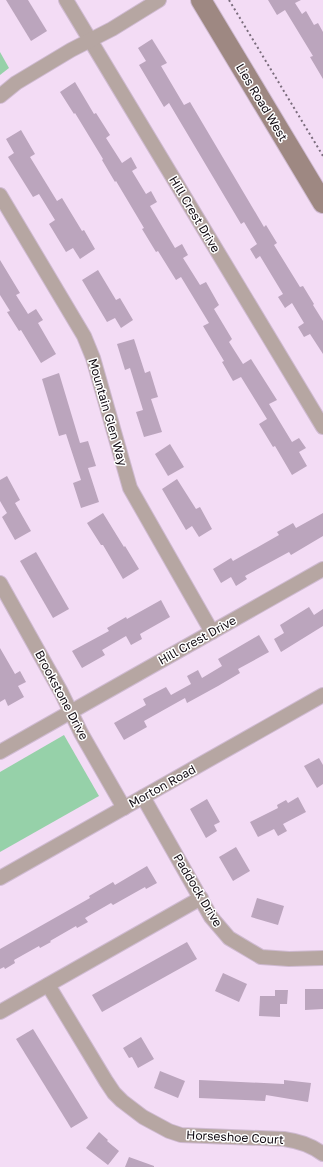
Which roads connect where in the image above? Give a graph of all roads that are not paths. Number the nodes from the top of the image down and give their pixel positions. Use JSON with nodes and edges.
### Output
{"nodes":[{"id":1,"x":66,"y":0,"type":"edge"},
{"id":2,"x":159,"y":0,"type":"edge"},
{"id":3,"x":201,"y":0,"type":"edge"},
{"id":4,"x":90,"y":40,"type":"junction"},
{"id":5,"x":0,"y":96,"type":"edge"},
{"id":6,"x":0,"y":195,"type":"edge"},
{"id":7,"x":323,"y":203,"type":"edge"},
{"id":8,"x":323,"y":427,"type":"edge"},
{"id":9,"x":323,"y":569,"type":"edge"},
{"id":10,"x":0,"y":583,"type":"edge"},
{"id":11,"x":212,"y":632,"type":"junction"},
{"id":12,"x":323,"y":695,"type":"edge"},
{"id":13,"x":71,"y":711,"type":"junction"},
{"id":14,"x":0,"y":752,"type":"edge"},
{"id":15,"x":143,"y":797,"type":"junction"},
{"id":16,"x":124,"y":808,"type":"junction"},
{"id":17,"x":0,"y":878,"type":"edge"},
{"id":18,"x":200,"y":898,"type":"junction"},
{"id":19,"x":323,"y":958,"type":"edge"},
{"id":20,"x":48,"y":985,"type":"junction"},
{"id":21,"x":0,"y":1012,"type":"edge"},
{"id":22,"x":323,"y":1154,"type":"edge"}],
"edges":[{"from":1,"to":4,"type":"street","name":"Hill Crest Drive"},
{"from":2,"to":4,"type":"street"},
{"from":3,"to":7,"type":"street","name":"Lies Road West"},
{"from":4,"to":5,"type":"street"},
{"from":4,"to":8,"type":"street","name":"Hill Crest Drive"},
{"from":6,"to":11,"type":"street","name":"Mountain Glen Way"},
{"from":9,"to":11,"type":"street","name":"Hill Crest Drive"},
{"from":10,"to":13,"type":"street","name":"Brookstone Drive"},
{"from":11,"to":13,"type":"street","name":"Hill Crest Drive"},
{"from":12,"to":15,"type":"street","name":"Morton Road"},
{"from":13,"to":14,"type":"street","name":"Hill Crest Drive"},
{"from":13,"to":16,"type":"street","name":"Brookstone Drive"},
{"from":15,"to":16,"type":"street","name":"Morton Road"},
{"from":15,"to":18,"type":"street","name":"Paddock Drive"},
{"from":16,"to":17,"type":"street","name":"Morton Road"},
{"from":18,"to":19,"type":"street","name":"Paddock Drive"},
{"from":18,"to":20,"type":"street"},
{"from":20,"to":21,"type":"street"},
{"from":20,"to":22,"type":"street","name":"Horseshoe Court"}]}
